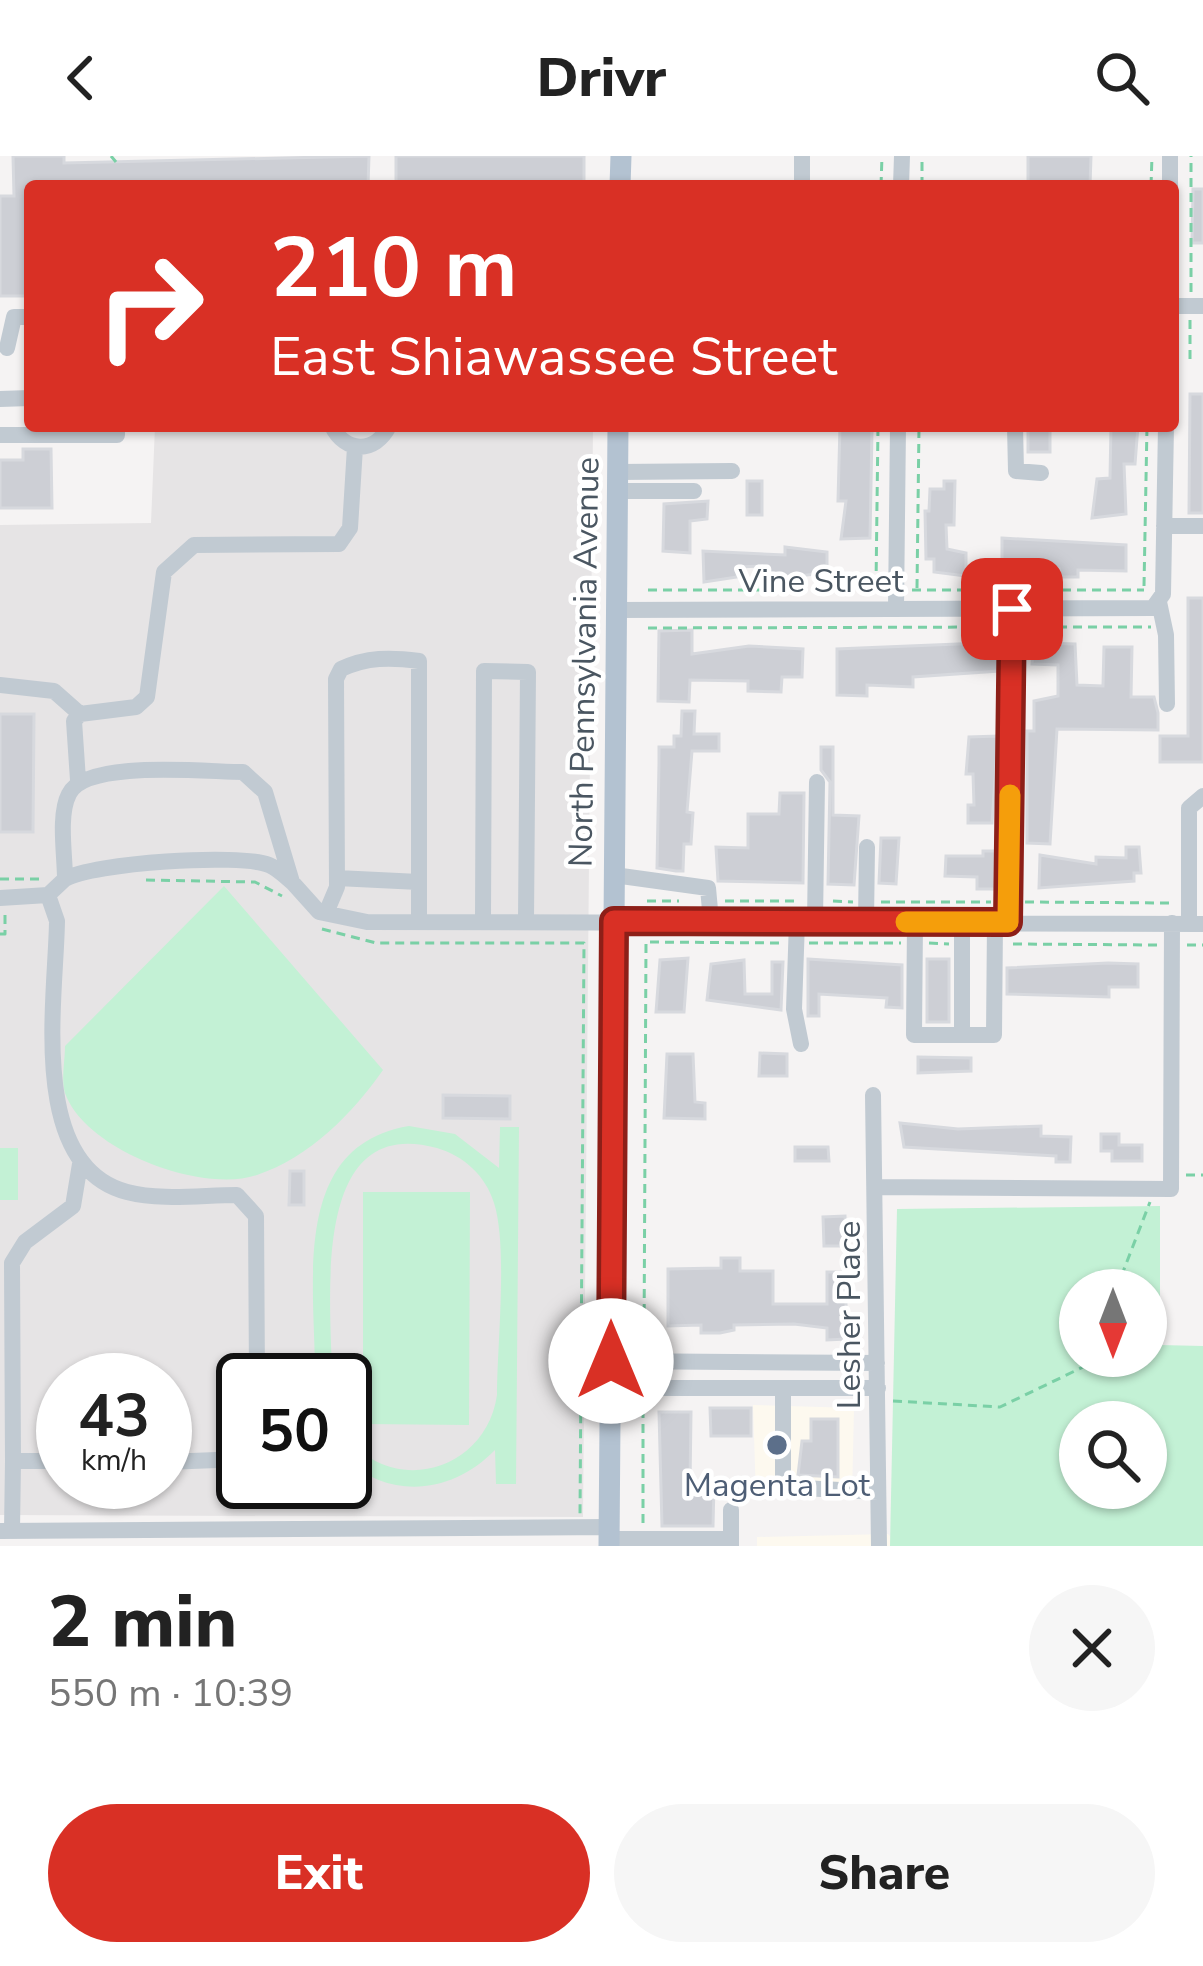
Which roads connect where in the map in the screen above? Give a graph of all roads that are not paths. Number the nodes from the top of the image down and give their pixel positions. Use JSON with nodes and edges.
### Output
{"nodes":[{"id":1,"x":24,"y":317,"type":"edge"},
{"id":2,"x":4,"y":348,"type":"edge"},
{"id":3,"x":117,"y":432,"type":"edge"},
{"id":4,"x":336,"y":432,"type":"edge"},
{"id":5,"x":385,"y":432,"type":"edge"},
{"id":6,"x":618,"y":432,"type":"edge"},
{"id":7,"x":898,"y":432,"type":"edge"},
{"id":8,"x":1015,"y":432,"type":"edge"},
{"id":9,"x":1166,"y":432,"type":"edge"},
{"id":10,"x":0,"y":435,"type":"edge"},
{"id":11,"x":355,"y":447,"type":"junction"},
{"id":12,"x":732,"y":471,"type":"dead end"},
{"id":13,"x":1041,"y":472,"type":"dead end"},
{"id":14,"x":618,"y":481,"type":"junction"},
{"id":15,"x":694,"y":491,"type":"dead end"},
{"id":16,"x":1164,"y":526,"type":"junction"},
{"id":17,"x":1203,"y":526,"type":"edge"},
{"id":18,"x":1152,"y":608,"type":"junction"},
{"id":19,"x":896,"y":609,"type":"junction"},
{"id":20,"x":616,"y":610,"type":"junction"},
{"id":21,"x":1012,"y":618,"type":"junction"},
{"id":22,"x":0,"y":685,"type":"edge"},
{"id":23,"x":1167,"y":704,"type":"dead end"},
{"id":24,"x":80,"y":714,"type":"junction"},
{"id":25,"x":78,"y":780,"type":"junction"},
{"id":26,"x":817,"y":782,"type":"dead end"},
{"id":27,"x":1203,"y":796,"type":"edge"},
{"id":28,"x":867,"y":848,"type":"dead end"},
{"id":29,"x":614,"y":875,"type":"junction"},
{"id":30,"x":337,"y":878,"type":"junction"},
{"id":31,"x":65,"y":879,"type":"junction"},
{"id":32,"x":419,"y":881,"type":"junction"},
{"id":33,"x":292,"y":882,"type":"junction"},
{"id":34,"x":48,"y":896,"type":"junction"},
{"id":35,"x":0,"y":898,"type":"edge"},
{"id":36,"x":320,"y":918,"type":"junction"},
{"id":37,"x":419,"y":920,"type":"junction"},
{"id":38,"x":483,"y":920,"type":"junction"},
{"id":39,"x":526,"y":920,"type":"junction"},
{"id":40,"x":614,"y":921,"type":"junction"},
{"id":41,"x":711,"y":921,"type":"junction"},
{"id":42,"x":806,"y":921,"type":"junction"},
{"id":43,"x":866,"y":922,"type":"junction"},
{"id":44,"x":915,"y":922,"type":"junction"},
{"id":45,"x":962,"y":922,"type":"junction"},
{"id":46,"x":1001,"y":922,"type":"junction"},
{"id":47,"x":1188,"y":924,"type":"edge"},
{"id":48,"x":962,"y":1035,"type":"junction"},
{"id":49,"x":801,"y":1044,"type":"dead end"},
{"id":50,"x":873,"y":1095,"type":"dead end"},
{"id":51,"x":80,"y":1164,"type":"junction"},
{"id":52,"x":877,"y":1187,"type":"junction"},
{"id":53,"x":256,"y":1353,"type":"edge"},
{"id":54,"x":611,"y":1361,"type":"junction"},
{"id":55,"x":878,"y":1363,"type":"junction"},
{"id":56,"x":611,"y":1388,"type":"junction"},
{"id":57,"x":783,"y":1388,"type":"junction"},
{"id":58,"x":878,"y":1396,"type":"junction"},
{"id":59,"x":13,"y":1461,"type":"junction"},
{"id":60,"x":36,"y":1461,"type":"edge"},
{"id":61,"x":878,"y":1492,"type":"junction"},
{"id":62,"x":731,"y":1510,"type":"dead end"},
{"id":63,"x":6,"y":1531,"type":"edge"},
{"id":64,"x":609,"y":1537,"type":"edge"},
{"id":65,"x":879,"y":1540,"type":"edge"},
{"id":66,"x":731,"y":1543,"type":"edge"}],
"edges":[{"from":1,"to":2,"type":"street"},
{"from":3,"to":10,"type":"street"},
{"from":4,"to":11,"type":"street"},
{"from":5,"to":11,"type":"street"},
{"from":6,"to":14,"type":"main road","name":"North Pennsylvania Avenue"},
{"from":7,"to":19,"type":"street"},
{"from":8,"to":13,"type":"street"},
{"from":9,"to":16,"type":"street"},
{"from":11,"to":24,"type":"street"},
{"from":12,"to":14,"type":"street"},
{"from":14,"to":15,"type":"street"},
{"from":14,"to":20,"type":"main road","name":"North Pennsylvania Avenue"},
{"from":16,"to":17,"type":"street"},
{"from":16,"to":18,"type":"street"},
{"from":18,"to":21,"type":"street","name":"Vine Street"},
{"from":18,"to":23,"type":"street"},
{"from":19,"to":20,"type":"street","name":"Vine Street"},
{"from":19,"to":21,"type":"street","name":"Vine Street"},
{"from":20,"to":29,"type":"main road","name":"North Pennsylvania Avenue"},
{"from":21,"to":46,"type":"street"},
{"from":22,"to":24,"type":"street"},
{"from":24,"to":25,"type":"street"},
{"from":25,"to":31,"type":"street"},
{"from":25,"to":33,"type":"street"},
{"from":26,"to":42,"type":"street"},
{"from":27,"to":47,"type":"street"},
{"from":28,"to":43,"type":"street"},
{"from":29,"to":40,"type":"main road","name":"North Pennsylvania Avenue"},
{"from":29,"to":41,"type":"street"},
{"from":30,"to":32,"type":"street"},
{"from":30,"to":32,"type":"street"},
{"from":30,"to":36,"type":"street"},
{"from":31,"to":33,"type":"street"},
{"from":31,"to":34,"type":"street"},
{"from":32,"to":37,"type":"street"},
{"from":33,"to":36,"type":"street"},
{"from":34,"to":35,"type":"street"},
{"from":34,"to":51,"type":"street"},
{"from":36,"to":37,"type":"street"},
{"from":37,"to":38,"type":"street"},
{"from":38,"to":39,"type":"street"},
{"from":38,"to":39,"type":"street"},
{"from":39,"to":40,"type":"street"},
{"from":40,"to":41,"type":"street"},
{"from":40,"to":54,"type":"main road","name":"North Pennsylvania Avenue"},
{"from":41,"to":42,"type":"street"},
{"from":42,"to":43,"type":"street"},
{"from":42,"to":49,"type":"street"},
{"from":43,"to":44,"type":"street"},
{"from":44,"to":45,"type":"street"},
{"from":44,"to":48,"type":"street"},
{"from":45,"to":46,"type":"street"},
{"from":45,"to":48,"type":"street"},
{"from":46,"to":47,"type":"street"},
{"from":46,"to":48,"type":"street"},
{"from":47,"to":52,"type":"street"},
{"from":50,"to":52,"type":"street","name":"Lesher Place"},
{"from":51,"to":53,"type":"street"},
{"from":51,"to":59,"type":"street"},
{"from":52,"to":55,"type":"street","name":"Lesher Place"},
{"from":54,"to":55,"type":"street"},
{"from":54,"to":56,"type":"main road","name":"North Pennsylvania Avenue"},
{"from":55,"to":58,"type":"street","name":"Lesher Place"},
{"from":56,"to":57,"type":"street"},
{"from":56,"to":64,"type":"main road","name":"North Pennsylvania Avenue"},
{"from":57,"to":58,"type":"street"},
{"from":57,"to":61,"type":"street"},
{"from":58,"to":61,"type":"street","name":"Lesher Place"},
{"from":59,"to":60,"type":"street"},
{"from":59,"to":63,"type":"street"},
{"from":61,"to":65,"type":"street","name":"Lesher Place"},
{"from":62,"to":66,"type":"street"},
{"from":63,"to":64,"type":"street"},
{"from":64,"to":66,"type":"street"}]}
